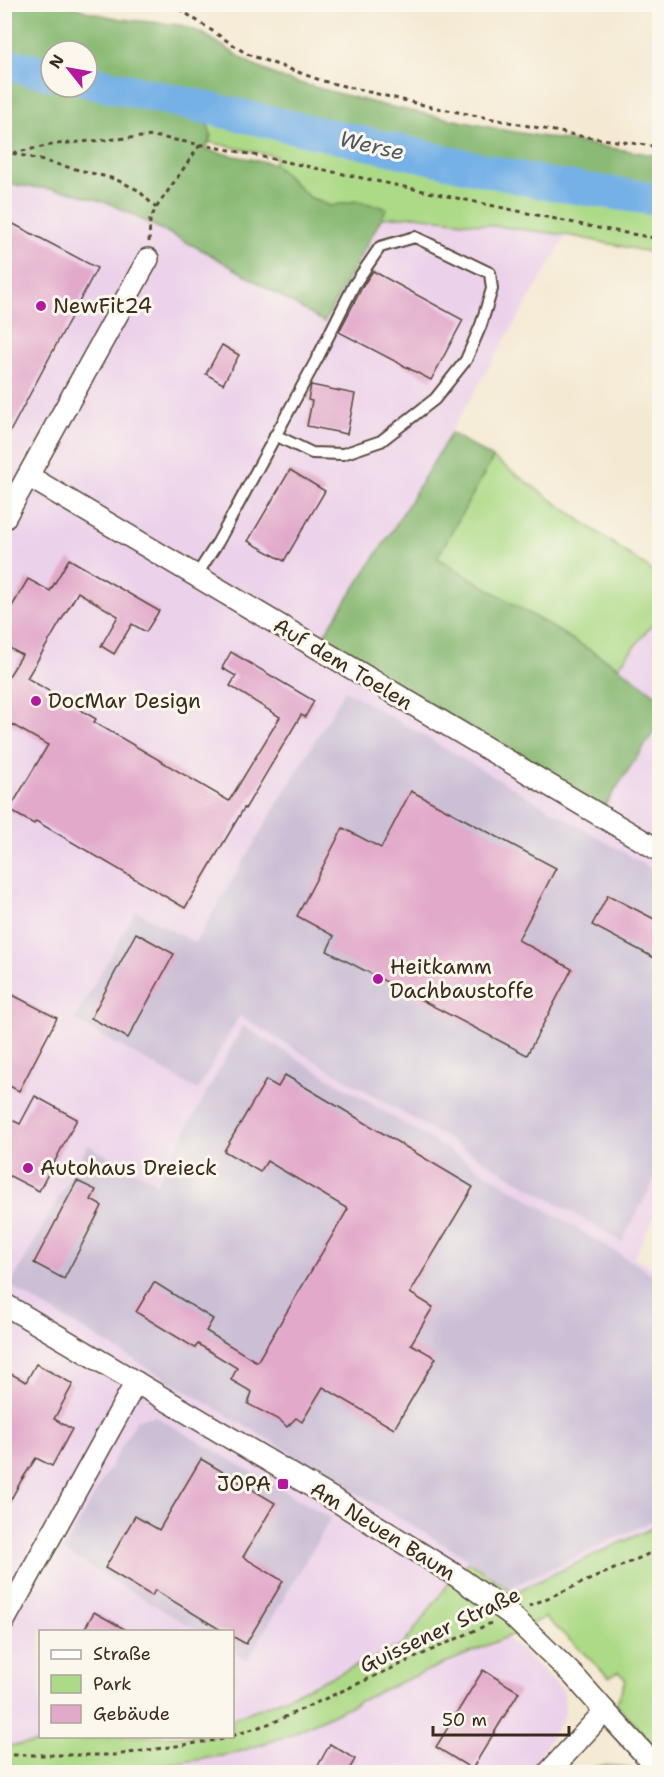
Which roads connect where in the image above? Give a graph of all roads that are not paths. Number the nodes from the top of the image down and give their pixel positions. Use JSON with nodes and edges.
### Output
{"nodes":[{"id":1,"x":148,"y":259,"type":"road end"},
{"id":2,"x":275,"y":435,"type":"junction"},
{"id":3,"x":27,"y":476,"type":"junction"},
{"id":4,"x":4,"y":519,"type":"edge"},
{"id":5,"x":196,"y":576,"type":"junction"},
{"id":6,"x":660,"y":851,"type":"edge"},
{"id":7,"x":4,"y":1304,"type":"edge"},
{"id":8,"x":136,"y":1382,"type":"junction"},
{"id":9,"x":4,"y":1621,"type":"edge"},
{"id":10,"x":605,"y":1711,"type":"junction"},
{"id":11,"x":652,"y":1762,"type":"dead end"},
{"id":12,"x":549,"y":1773,"type":"edge"}],
"edges":[{"from":1,"to":3,"type":"street"},
{"from":2,"to":2,"type":"lane"},
{"from":2,"to":5,"type":"lane"},
{"from":3,"to":4,"type":"street"},
{"from":3,"to":5,"type":"street","name":"Auf dem Toelen"},
{"from":5,"to":6,"type":"street","name":"Auf dem Toelen"},
{"from":7,"to":8,"type":"street","name":"Am Neuen Baum"},
{"from":8,"to":9,"type":"street"},
{"from":8,"to":10,"type":"street","name":"Am Neuen Baum"},
{"from":10,"to":11,"type":"street","name":"Am Neuen Baum"},
{"from":10,"to":12,"type":"street"}]}
